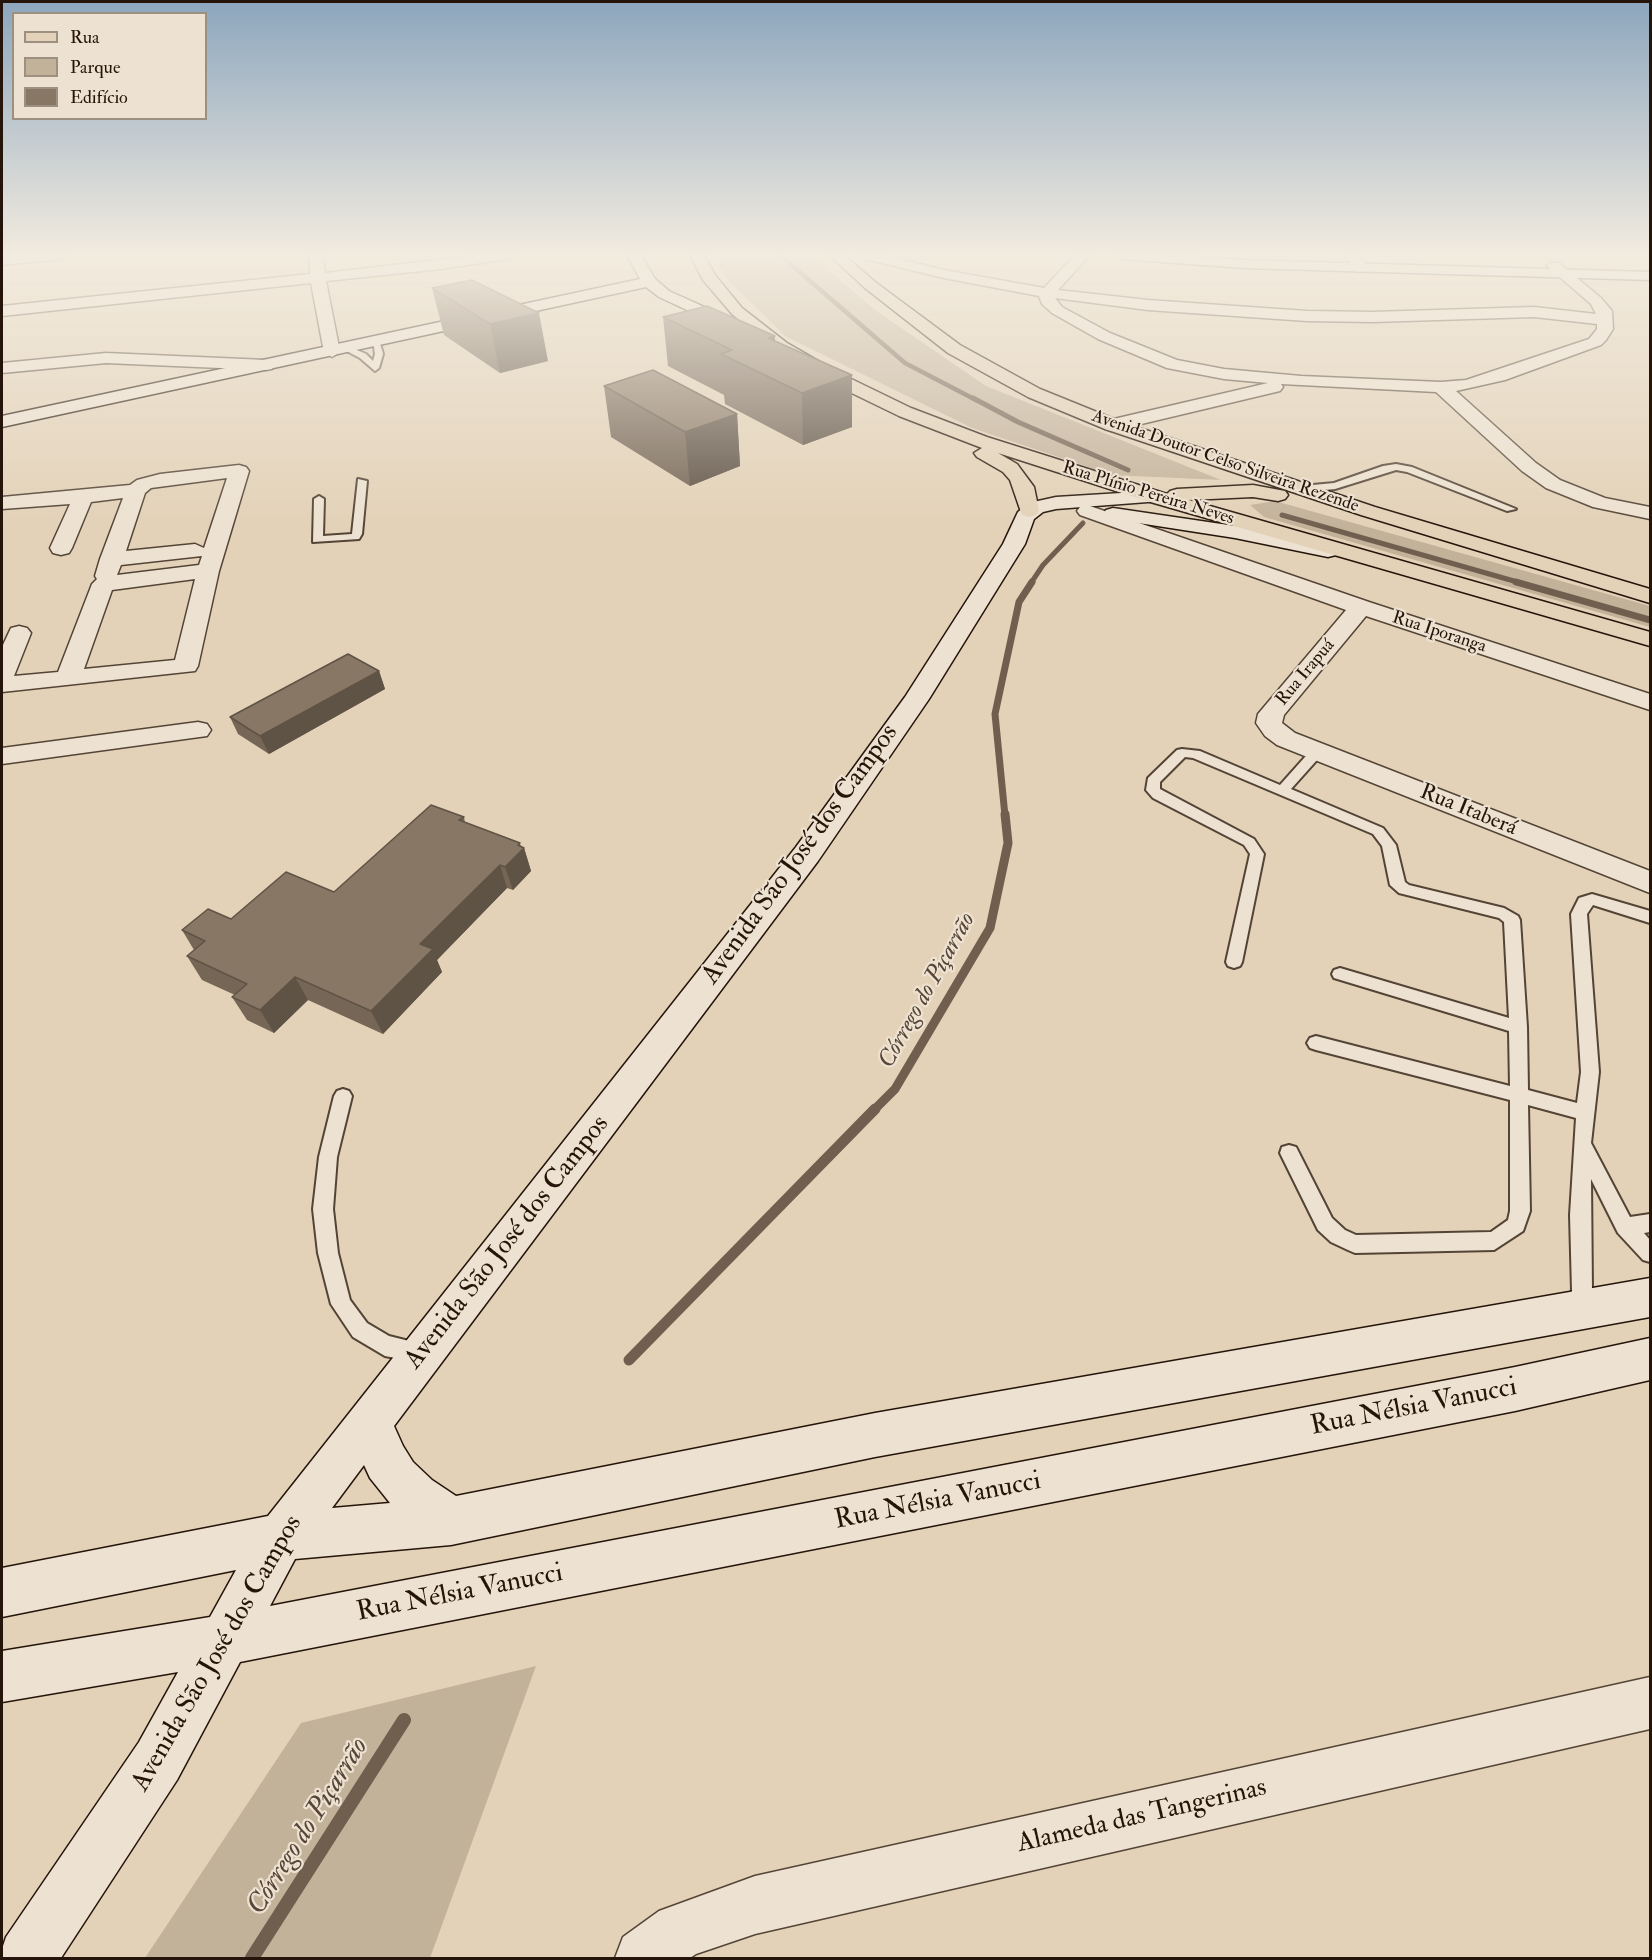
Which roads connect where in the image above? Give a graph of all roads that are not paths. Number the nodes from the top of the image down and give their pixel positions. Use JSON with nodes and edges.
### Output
{"nodes":[{"id":1,"x":338,"y":346,"type":"edge"},
{"id":2,"x":355,"y":346,"type":"edge"},
{"id":3,"x":377,"y":346,"type":"edge"},
{"id":4,"x":781,"y":346,"type":"edge"},
{"id":5,"x":951,"y":346,"type":"edge"},
{"id":6,"x":1130,"y":346,"type":"edge"},
{"id":7,"x":1582,"y":346,"type":"edge"},
{"id":8,"x":339,"y":350,"type":"junction"},
{"id":9,"x":266,"y":365,"type":"junction"},
{"id":10,"x":2,"y":368,"type":"edge"},
{"id":11,"x":1301,"y":381,"type":"junction"},
{"id":12,"x":1441,"y":387,"type":"junction"},
{"id":13,"x":905,"y":412,"type":"junction"},
{"id":14,"x":2,"y":422,"type":"edge"},
{"id":15,"x":1112,"y":425,"type":"junction"},
{"id":16,"x":362,"y":481,"type":"dead end"},
{"id":17,"x":136,"y":490,"type":"junction"},
{"id":18,"x":1253,"y":491,"type":"junction"},
{"id":19,"x":1340,"y":495,"type":"junction"},
{"id":20,"x":82,"y":497,"type":"junction"},
{"id":21,"x":1154,"y":497,"type":"junction"},
{"id":22,"x":319,"y":499,"type":"dead end"},
{"id":23,"x":2,"y":503,"type":"edge"},
{"id":24,"x":1511,"y":509,"type":"dead end"},
{"id":25,"x":1087,"y":511,"type":"junction"},
{"id":26,"x":1368,"y":511,"type":"junction"},
{"id":27,"x":1650,"y":513,"type":"edge"},
{"id":28,"x":1022,"y":527,"type":"junction"},
{"id":29,"x":1268,"y":530,"type":"junction"},
{"id":30,"x":1235,"y":532,"type":"junction"},
{"id":31,"x":61,"y":548,"type":"dead end"},
{"id":32,"x":215,"y":549,"type":"junction"},
{"id":33,"x":111,"y":559,"type":"junction"},
{"id":34,"x":1367,"y":559,"type":"junction"},
{"id":35,"x":1228,"y":561,"type":"junction"},
{"id":36,"x":208,"y":571,"type":"junction"},
{"id":37,"x":1592,"y":580,"type":"junction"},
{"id":38,"x":103,"y":584,"type":"junction"},
{"id":39,"x":1650,"y":590,"type":"edge"},
{"id":40,"x":1650,"y":596,"type":"edge"},
{"id":41,"x":1361,"y":607,"type":"junction"},
{"id":42,"x":19,"y":633,"type":"dead end"},
{"id":43,"x":1650,"y":639,"type":"edge"},
{"id":44,"x":2,"y":676,"type":"edge"},
{"id":45,"x":68,"y":679,"type":"junction"},
{"id":46,"x":2,"y":685,"type":"edge"},
{"id":47,"x":1650,"y":702,"type":"edge"},
{"id":48,"x":198,"y":730,"type":"dead end"},
{"id":49,"x":1286,"y":739,"type":"joint"},
{"id":50,"x":1318,"y":751,"type":"junction"},
{"id":51,"x":2,"y":756,"type":"edge"},
{"id":52,"x":1282,"y":791,"type":"junction"},
{"id":53,"x":1650,"y":883,"type":"edge"},
{"id":54,"x":1650,"y":918,"type":"edge"},
{"id":55,"x":1234,"y":962,"type":"dead end"},
{"id":56,"x":1340,"y":974,"type":"dead end"},
{"id":57,"x":1518,"y":1027,"type":"junction"},
{"id":58,"x":1316,"y":1043,"type":"dead end"},
{"id":59,"x":1517,"y":1095,"type":"junction"},
{"id":60,"x":343,"y":1096,"type":"dead end"},
{"id":61,"x":1587,"y":1113,"type":"junction"},
{"id":62,"x":1582,"y":1143,"type":"junction"},
{"id":63,"x":1289,"y":1153,"type":"dead end"},
{"id":64,"x":1650,"y":1223,"type":"edge"},
{"id":65,"x":1625,"y":1227,"type":"junction"},
{"id":66,"x":1650,"y":1253,"type":"edge"},
{"id":67,"x":1650,"y":1299,"type":"edge"},
{"id":68,"x":1573,"y":1314,"type":"junction"},
{"id":69,"x":423,"y":1353,"type":"junction"},
{"id":70,"x":1650,"y":1359,"type":"edge"},
{"id":71,"x":370,"y":1422,"type":"junction"},
{"id":72,"x":451,"y":1521,"type":"junction"},
{"id":73,"x":281,"y":1537,"type":"junction"},
{"id":74,"x":2,"y":1592,"type":"edge"},
{"id":75,"x":224,"y":1640,"type":"junction"},
{"id":76,"x":2,"y":1676,"type":"edge"},
{"id":77,"x":1650,"y":1702,"type":"edge"},
{"id":78,"x":27,"y":1959,"type":"edge"},
{"id":79,"x":644,"y":1959,"type":"edge"}],
"edges":[{"from":1,"to":8,"type":"street"},
{"from":2,"to":8,"type":"street"},
{"from":3,"to":8,"type":"lane"},
{"from":4,"to":13,"type":"main road","name":"Rua Plínio Pereira Neves"},
{"from":5,"to":15,"type":"main road","name":"Avenida Doutor Celso Silveira Rezende"},
{"from":6,"to":11,"type":"street"},
{"from":7,"to":12,"type":"street"},
{"from":8,"to":9,"type":"street"},
{"from":9,"to":10,"type":"street"},
{"from":9,"to":14,"type":"street"},
{"from":11,"to":12,"type":"street"},
{"from":11,"to":15,"type":"street"},
{"from":12,"to":27,"type":"street"},
{"from":13,"to":21,"type":"main road","name":"Rua Plínio Pereira Neves"},
{"from":13,"to":28,"type":"main road"},
{"from":15,"to":19,"type":"main road","name":"Avenida Doutor Celso Silveira Rezende"},
{"from":16,"to":22,"type":"lane"},
{"from":17,"to":20,"type":"street"},
{"from":17,"to":32,"type":"street"},
{"from":17,"to":33,"type":"street"},
{"from":18,"to":21,"type":"main road"},
{"from":18,"to":26,"type":"main road"},
{"from":18,"to":29,"type":"main road"},
{"from":19,"to":24,"type":"lane"},
{"from":19,"to":26,"type":"main road","name":"Avenida Doutor Celso Silveira Rezende"},
{"from":20,"to":23,"type":"street"},
{"from":20,"to":31,"type":"street"},
{"from":21,"to":28,"type":"street"},
{"from":21,"to":29,"type":"main road","name":"Rua Plínio Pereira Neves"},
{"from":25,"to":28,"type":"street","name":"Avenida São José dos Campos"},
{"from":25,"to":30,"type":"street","name":"Avenida São José dos Campos"},
{"from":25,"to":35,"type":"street","name":"Rua Iporanga"},
{"from":26,"to":37,"type":"main road","name":"Avenida Doutor Celso Silveira Rezende"},
{"from":28,"to":69,"type":"street","name":"Avenida São José dos Campos"},
{"from":29,"to":34,"type":"main road","name":"Rua Plínio Pereira Neves"},
{"from":30,"to":34,"type":"street","name":"Avenida São José dos Campos"},
{"from":30,"to":35,"type":"street"},
{"from":32,"to":33,"type":"street"},
{"from":32,"to":36,"type":"street"},
{"from":33,"to":38,"type":"street"},
{"from":34,"to":43,"type":"main road","name":"Rua Plínio Pereira Neves"},
{"from":35,"to":41,"type":"street","name":"Rua Iporanga"},
{"from":36,"to":38,"type":"street"},
{"from":36,"to":45,"type":"street"},
{"from":37,"to":39,"type":"main road"},
{"from":37,"to":40,"type":"main road","name":"Avenida Doutor Celso Silveira Rezende"},
{"from":38,"to":45,"type":"street"},
{"from":41,"to":47,"type":"street","name":"Rua Iporanga"},
{"from":41,"to":49,"type":"street","name":"Rua Irapuá"},
{"from":42,"to":44,"type":"street"},
{"from":45,"to":46,"type":"street"},
{"from":48,"to":51,"type":"street"},
{"from":49,"to":50,"type":"street","name":"Rua Itaberá"},
{"from":50,"to":52,"type":"lane"},
{"from":50,"to":53,"type":"street","name":"Rua Itaberá"},
{"from":52,"to":55,"type":"lane"},
{"from":52,"to":57,"type":"lane"},
{"from":54,"to":61,"type":"lane"},
{"from":56,"to":57,"type":"lane"},
{"from":57,"to":59,"type":"lane"},
{"from":58,"to":59,"type":"lane"},
{"from":59,"to":61,"type":"lane"},
{"from":59,"to":63,"type":"lane"},
{"from":60,"to":69,"type":"lane"},
{"from":61,"to":62,"type":"lane"},
{"from":62,"to":65,"type":"lane"},
{"from":62,"to":68,"type":"lane"},
{"from":64,"to":65,"type":"lane"},
{"from":65,"to":66,"type":"lane"},
{"from":67,"to":68,"type":"street"},
{"from":68,"to":72,"type":"street"},
{"from":69,"to":71,"type":"street","name":"Avenida São José dos Campos"},
{"from":70,"to":75,"type":"street","name":"Rua Nélsia Vanucci"},
{"from":71,"to":72,"type":"street"},
{"from":71,"to":73,"type":"street","name":"Avenida São José dos Campos"},
{"from":72,"to":73,"type":"street"},
{"from":73,"to":74,"type":"street"},
{"from":73,"to":75,"type":"street","name":"Avenida São José dos Campos"},
{"from":75,"to":76,"type":"street","name":"Rua Nélsia Vanucci"},
{"from":75,"to":78,"type":"street","name":"Avenida São José dos Campos"},
{"from":77,"to":79,"type":"street","name":"Alameda das Tangerinas"}]}
